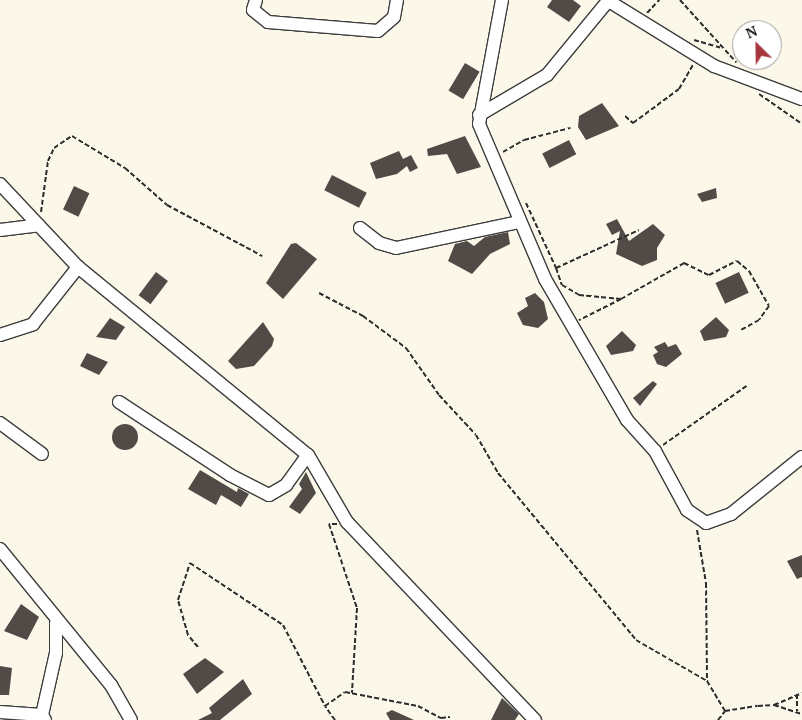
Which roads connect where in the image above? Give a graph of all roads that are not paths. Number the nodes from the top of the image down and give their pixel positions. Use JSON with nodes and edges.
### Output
{"nodes":[{"id":1,"x":256,"y":0,"type":"edge"},
{"id":2,"x":397,"y":0,"type":"edge"},
{"id":3,"x":502,"y":0,"type":"edge"},
{"id":4,"x":608,"y":0,"type":"edge"},
{"id":5,"x":802,"y":99,"type":"edge"},
{"id":6,"x":479,"y":115,"type":"junction"},
{"id":7,"x":0,"y":184,"type":"edge"},
{"id":8,"x":518,"y":222,"type":"junction"},
{"id":9,"x":38,"y":224,"type":"junction"},
{"id":10,"x":360,"y":228,"type":"dead end"},
{"id":11,"x":0,"y":230,"type":"edge"},
{"id":12,"x":78,"y":266,"type":"junction"},
{"id":13,"x":0,"y":335,"type":"edge"},
{"id":14,"x":119,"y":402,"type":"dead end"},
{"id":15,"x":0,"y":423,"type":"edge"},
{"id":16,"x":42,"y":454,"type":"dead end"},
{"id":17,"x":308,"y":455,"type":"junction"},
{"id":18,"x":802,"y":456,"type":"edge"},
{"id":19,"x":0,"y":549,"type":"edge"},
{"id":20,"x":56,"y":623,"type":"junction"},
{"id":21,"x":0,"y":712,"type":"edge"},
{"id":22,"x":43,"y":718,"type":"edge"},
{"id":23,"x":131,"y":720,"type":"edge"},
{"id":24,"x":535,"y":720,"type":"edge"}],
"edges":[{"from":1,"to":2,"type":"street"},
{"from":3,"to":6,"type":"street"},
{"from":4,"to":5,"type":"street"},
{"from":4,"to":6,"type":"street"},
{"from":6,"to":8,"type":"street"},
{"from":7,"to":9,"type":"street"},
{"from":8,"to":10,"type":"street"},
{"from":8,"to":18,"type":"street"},
{"from":9,"to":11,"type":"street"},
{"from":9,"to":12,"type":"street"},
{"from":12,"to":13,"type":"street"},
{"from":12,"to":17,"type":"street"},
{"from":14,"to":17,"type":"street"},
{"from":15,"to":16,"type":"street"},
{"from":17,"to":24,"type":"street"},
{"from":19,"to":20,"type":"street"},
{"from":20,"to":22,"type":"street"},
{"from":20,"to":23,"type":"street"},
{"from":21,"to":22,"type":"street"}]}
